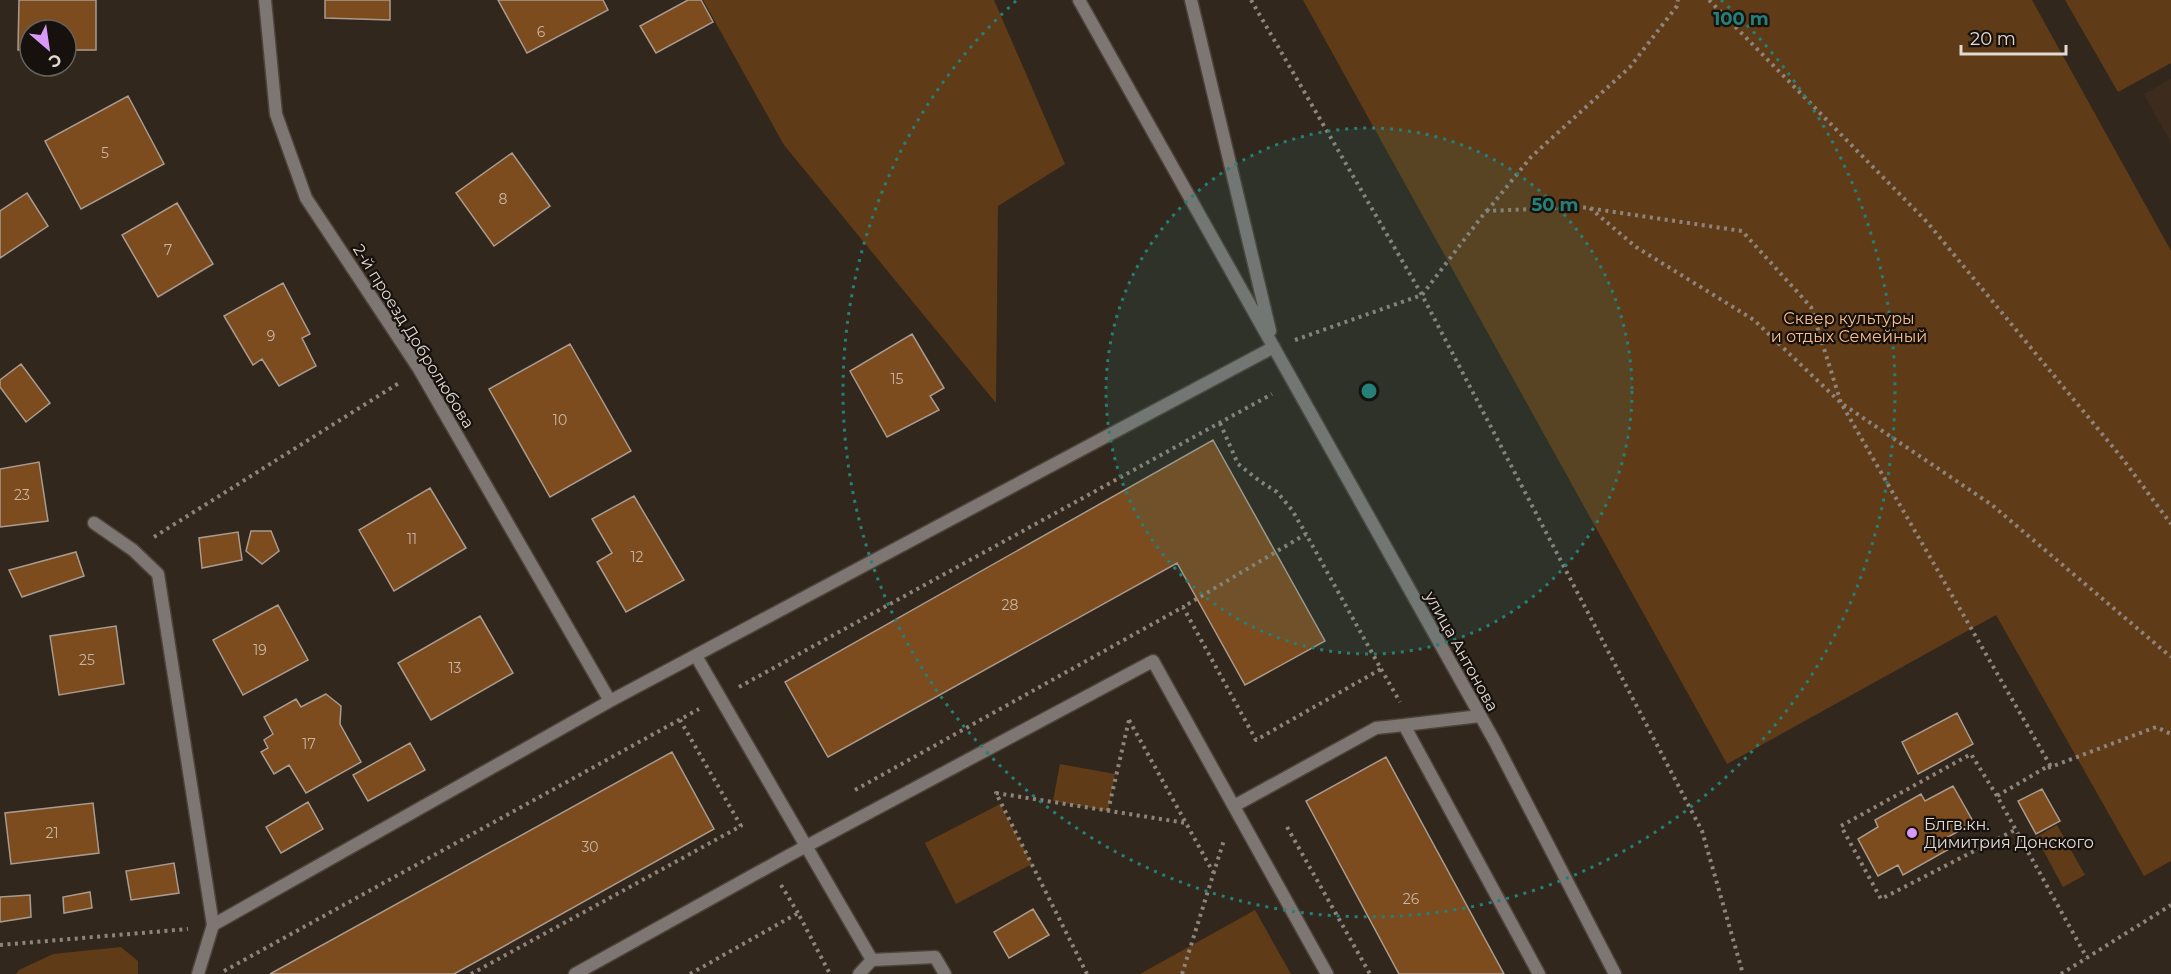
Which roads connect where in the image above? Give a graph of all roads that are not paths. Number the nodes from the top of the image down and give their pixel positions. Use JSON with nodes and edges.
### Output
{"nodes":[{"id":1,"x":265,"y":0,"type":"edge"},
{"id":2,"x":1079,"y":0,"type":"edge"},
{"id":3,"x":1191,"y":0,"type":"edge"},
{"id":4,"x":1274,"y":347,"type":"junction"},
{"id":5,"x":94,"y":523,"type":"dead end"},
{"id":6,"x":696,"y":656,"type":"junction"},
{"id":7,"x":610,"y":701,"type":"junction"},
{"id":8,"x":1480,"y":716,"type":"junction"},
{"id":9,"x":1404,"y":725,"type":"junction"},
{"id":10,"x":1234,"y":806,"type":"junction"},
{"id":11,"x":806,"y":846,"type":"junction"},
{"id":12,"x":213,"y":925,"type":"junction"},
{"id":13,"x":872,"y":960,"type":"junction"},
{"id":14,"x":198,"y":974,"type":"edge"},
{"id":15,"x":576,"y":974,"type":"edge"},
{"id":16,"x":859,"y":974,"type":"edge"},
{"id":17,"x":945,"y":974,"type":"edge"},
{"id":18,"x":1327,"y":974,"type":"edge"},
{"id":19,"x":1539,"y":974,"type":"edge"},
{"id":20,"x":1615,"y":974,"type":"edge"}],
"edges":[{"from":1,"to":7,"type":"street","name":"2-й проезд Добролюбова"},
{"from":2,"to":4,"type":"street"},
{"from":3,"to":4,"type":"street"},
{"from":4,"to":6,"type":"street"},
{"from":4,"to":8,"type":"street","name":"улица Антонова"},
{"from":5,"to":12,"type":"street"},
{"from":6,"to":7,"type":"street"},
{"from":6,"to":11,"type":"street"},
{"from":7,"to":12,"type":"street"},
{"from":8,"to":9,"type":"street"},
{"from":8,"to":20,"type":"street","name":"улица Антонова"},
{"from":9,"to":10,"type":"street"},
{"from":9,"to":19,"type":"street"},
{"from":10,"to":11,"type":"street"},
{"from":10,"to":18,"type":"street"},
{"from":11,"to":13,"type":"street"},
{"from":11,"to":15,"type":"street"},
{"from":12,"to":14,"type":"street"},
{"from":13,"to":16,"type":"street"},
{"from":13,"to":17,"type":"street"}]}
